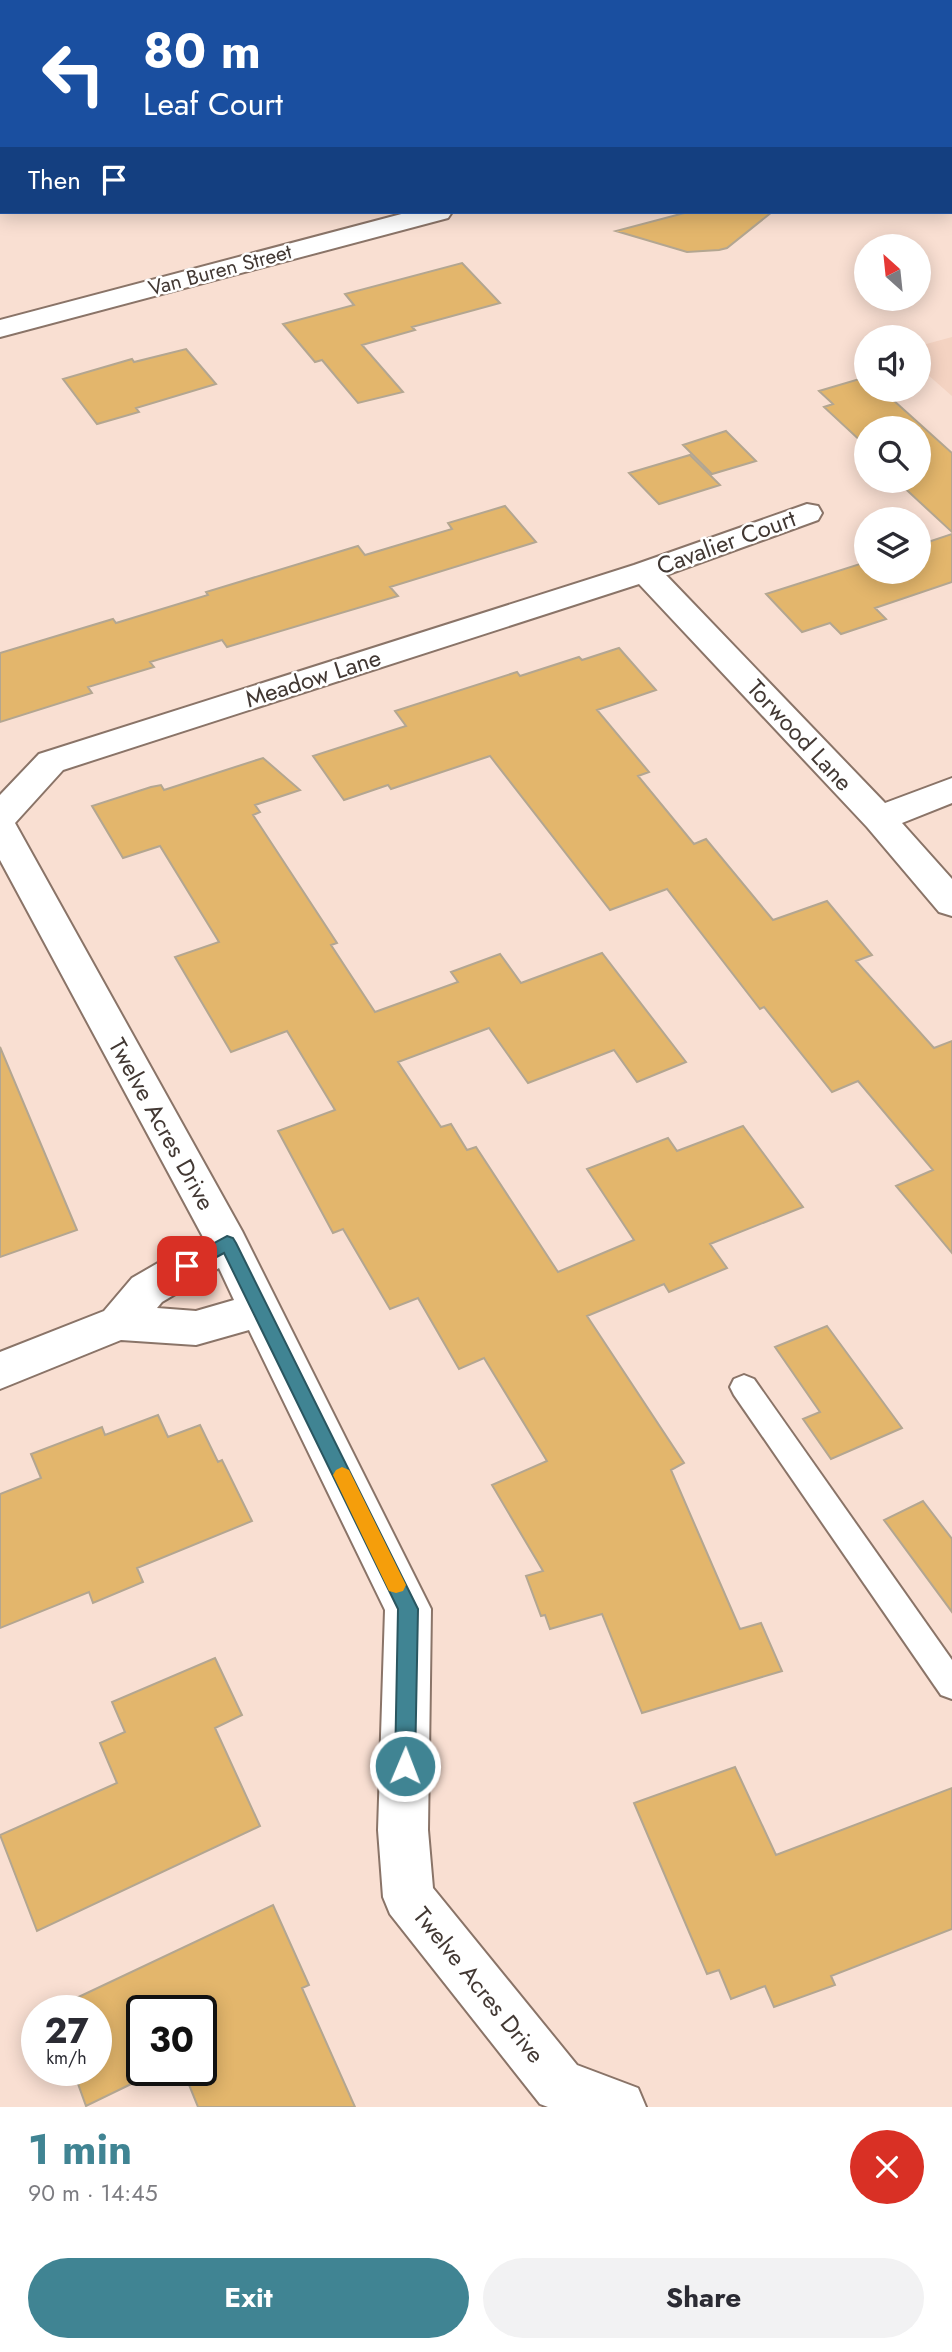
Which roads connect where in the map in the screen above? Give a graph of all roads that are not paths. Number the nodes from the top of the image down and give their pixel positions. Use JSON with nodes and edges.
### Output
{"nodes":[{"id":1,"x":431,"y":214,"type":"edge"},
{"id":2,"x":0,"y":329,"type":"edge"},
{"id":3,"x":807,"y":513,"type":"dead end"},
{"id":4,"x":645,"y":572,"type":"junction"},
{"id":5,"x":952,"y":790,"type":"edge"},
{"id":6,"x":0,"y":817,"type":"edge"},
{"id":7,"x":879,"y":819,"type":"junction"},
{"id":8,"x":0,"y":827,"type":"edge"},
{"id":9,"x":952,"y":902,"type":"edge"},
{"id":10,"x":227,"y":1243,"type":"junction"},
{"id":11,"x":260,"y":1309,"type":"junction"},
{"id":12,"x":119,"y":1323,"type":"junction"},
{"id":13,"x":0,"y":1371,"type":"edge"},
{"id":14,"x":744,"y":1387,"type":"dead end"},
{"id":15,"x":952,"y":1685,"type":"edge"},
{"id":16,"x":619,"y":2107,"type":"edge"}],
"edges":[{"from":1,"to":2,"type":"street","name":"Van Buren Street"},
{"from":3,"to":4,"type":"street","name":"Cavalier Court"},
{"from":4,"to":6,"type":"street","name":"Meadow Lane"},
{"from":4,"to":7,"type":"street","name":"Torwood Lane"},
{"from":5,"to":7,"type":"street"},
{"from":7,"to":9,"type":"street","name":"Torwood Lane"},
{"from":8,"to":10,"type":"street","name":"Twelve Acres Drive"},
{"from":10,"to":11,"type":"street","name":"Twelve Acres Drive"},
{"from":10,"to":12,"type":"street"},
{"from":11,"to":12,"type":"street"},
{"from":11,"to":16,"type":"street","name":"Twelve Acres Drive"},
{"from":12,"to":13,"type":"street"},
{"from":14,"to":15,"type":"lane"}]}
